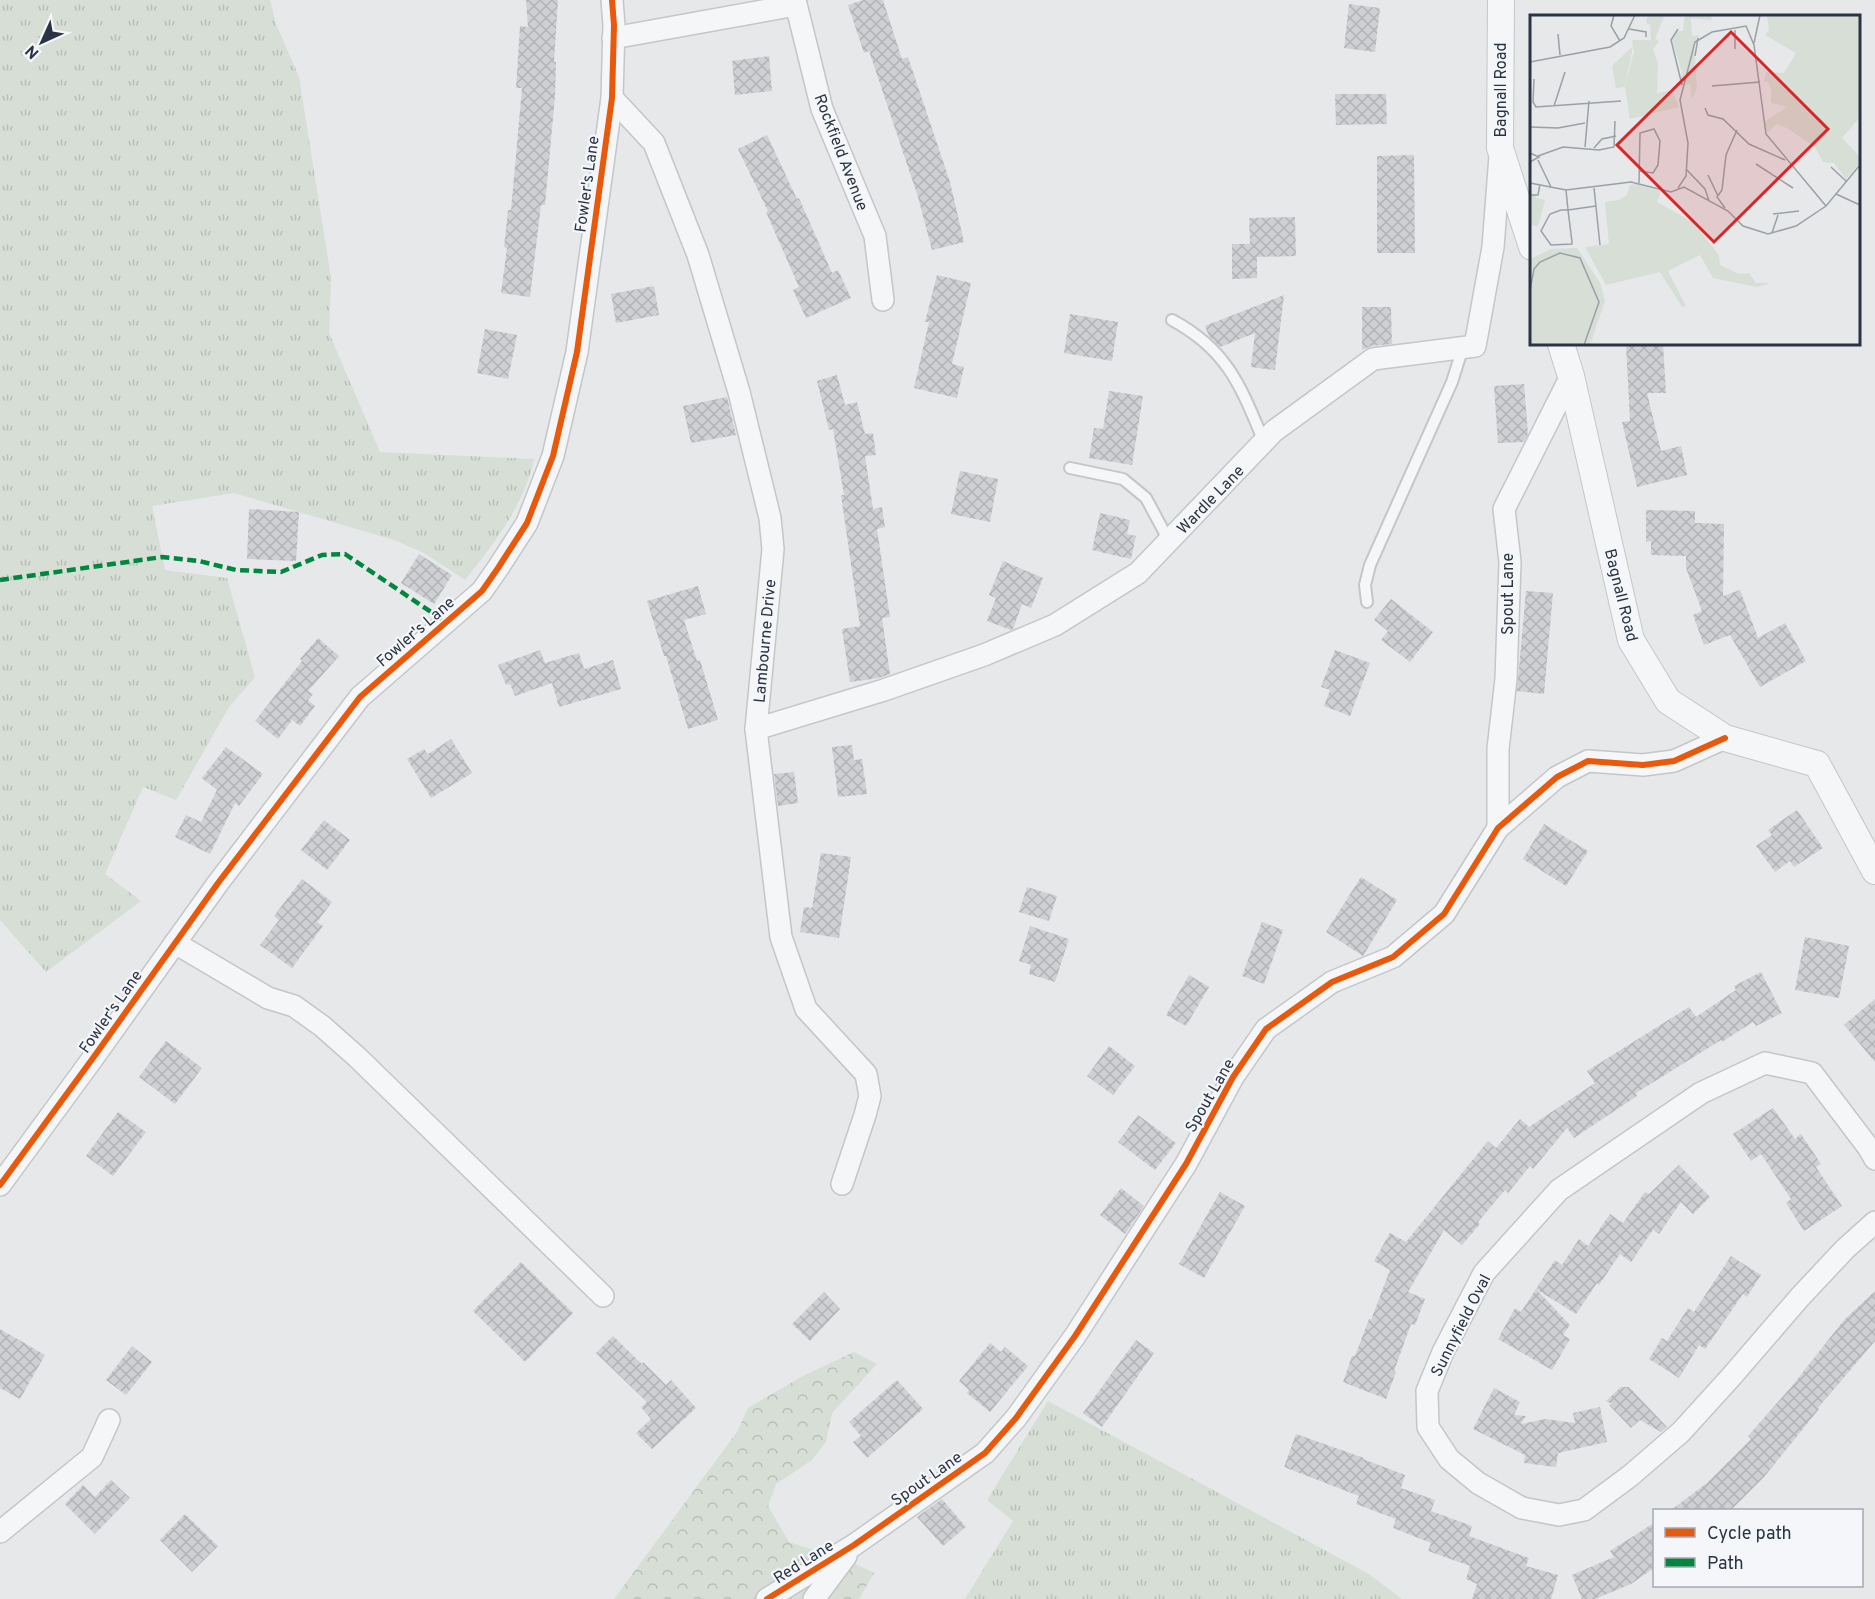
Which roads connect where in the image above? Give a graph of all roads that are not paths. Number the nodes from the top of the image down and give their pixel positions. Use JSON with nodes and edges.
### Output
{"nodes":[{"id":1,"x":612,"y":0,"type":"edge"},
{"id":2,"x":1501,"y":0,"type":"edge"},
{"id":3,"x":795,"y":3,"type":"edge"},
{"id":4,"x":613,"y":38,"type":"junction"},
{"id":5,"x":612,"y":98,"type":"junction"},
{"id":6,"x":1500,"y":148,"type":"junction"},
{"id":7,"x":1530,"y":241,"type":"edge"},
{"id":8,"x":884,"y":300,"type":"dead end"},
{"id":9,"x":1172,"y":320,"type":"dead end"},
{"id":10,"x":1561,"y":345,"type":"edge"},
{"id":11,"x":1463,"y":347,"type":"junction"},
{"id":12,"x":1571,"y":376,"type":"junction"},
{"id":13,"x":1264,"y":442,"type":"junction"},
{"id":14,"x":1070,"y":468,"type":"dead end"},
{"id":15,"x":1169,"y":541,"type":"junction"},
{"id":16,"x":1367,"y":602,"type":"dead end"},
{"id":17,"x":756,"y":729,"type":"junction"},
{"id":18,"x":1725,"y":738,"type":"junction"},
{"id":19,"x":1498,"y":828,"type":"junction"},
{"id":20,"x":1875,"y":871,"type":"edge"},
{"id":21,"x":175,"y":943,"type":"junction"},
{"id":22,"x":1875,"y":1159,"type":"edge"},
{"id":23,"x":842,"y":1184,"type":"dead end"},
{"id":24,"x":0,"y":1185,"type":"edge"},
{"id":25,"x":1875,"y":1222,"type":"edge"},
{"id":26,"x":603,"y":1296,"type":"dead end"},
{"id":27,"x":109,"y":1420,"type":"dead end"},
{"id":28,"x":0,"y":1532,"type":"edge"},
{"id":29,"x":854,"y":1545,"type":"junction"},
{"id":30,"x":767,"y":1599,"type":"edge"},
{"id":31,"x":814,"y":1599,"type":"edge"}],
"edges":[{"from":1,"to":4,"type":"street","name":"Fowler's Lane"},
{"from":2,"to":6,"type":"street","name":"Bagnall Road"},
{"from":3,"to":4,"type":"street","name":"Rockfield Avenue"},
{"from":3,"to":8,"type":"street","name":"Rockfield Avenue"},
{"from":4,"to":5,"type":"street","name":"Fowler's Lane"},
{"from":5,"to":17,"type":"street","name":"Lambourne Drive"},
{"from":5,"to":21,"type":"street","name":"Fowler's Lane"},
{"from":6,"to":7,"type":"street","name":"Bagnall Road"},
{"from":6,"to":11,"type":"street"},
{"from":9,"to":13,"type":"lane"},
{"from":10,"to":12,"type":"street","name":"Bagnall Road"},
{"from":11,"to":13,"type":"street","name":"Wardle Lane"},
{"from":11,"to":16,"type":"lane"},
{"from":12,"to":18,"type":"street","name":"Bagnall Road"},
{"from":12,"to":19,"type":"street","name":"Spout Lane"},
{"from":13,"to":15,"type":"street","name":"Wardle Lane"},
{"from":14,"to":15,"type":"lane"},
{"from":15,"to":17,"type":"street","name":"Wardle Lane"},
{"from":17,"to":23,"type":"street","name":"Lambourne Drive"},
{"from":18,"to":19,"type":"street","name":"Spout Lane"},
{"from":18,"to":20,"type":"street","name":"Bagnall Road"},
{"from":19,"to":29,"type":"street","name":"Spout Lane"},
{"from":21,"to":24,"type":"street","name":"Fowler's Lane"},
{"from":21,"to":26,"type":"street"},
{"from":22,"to":25,"type":"street","name":"Sunnyfield Oval"},
{"from":27,"to":28,"type":"street"},
{"from":29,"to":30,"type":"street","name":"Red Lane"},
{"from":29,"to":31,"type":"street"}]}
